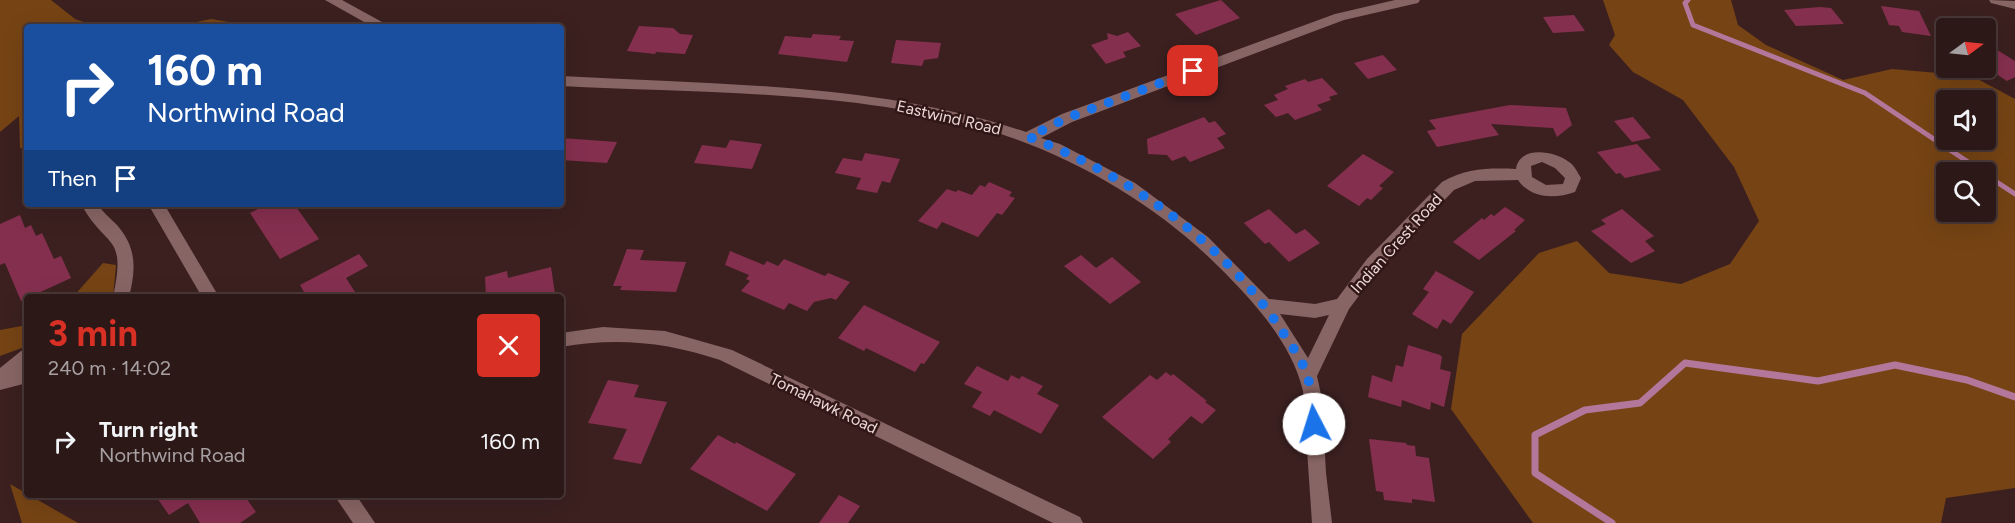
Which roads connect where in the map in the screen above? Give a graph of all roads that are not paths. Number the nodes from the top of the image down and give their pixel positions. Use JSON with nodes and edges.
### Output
{"nodes":[{"id":1,"x":332,"y":0,"type":"edge"},
{"id":2,"x":1413,"y":0,"type":"edge"},
{"id":3,"x":1996,"y":0,"type":"edge"},
{"id":4,"x":2015,"y":5,"type":"edge"},
{"id":5,"x":378,"y":24,"type":"edge"},
{"id":6,"x":564,"y":81,"type":"edge"},
{"id":7,"x":1029,"y":137,"type":"junction"},
{"id":8,"x":1523,"y":175,"type":"dead end"},
{"id":9,"x":91,"y":207,"type":"edge"},
{"id":10,"x":158,"y":207,"type":"edge"},
{"id":11,"x":122,"y":294,"type":"edge"},
{"id":12,"x":209,"y":294,"type":"edge"},
{"id":13,"x":1264,"y":305,"type":"junction"},
{"id":14,"x":1342,"y":305,"type":"junction"},
{"id":15,"x":564,"y":340,"type":"edge"},
{"id":16,"x":24,"y":359,"type":"edge"},
{"id":17,"x":24,"y":376,"type":"edge"},
{"id":18,"x":1308,"y":376,"type":"junction"},
{"id":19,"x":0,"y":380,"type":"edge"},
{"id":20,"x":346,"y":498,"type":"edge"},
{"id":21,"x":365,"y":523,"type":"edge"},
{"id":22,"x":1073,"y":523,"type":"edge"},
{"id":23,"x":1322,"y":523,"type":"edge"}],
"edges":[{"from":1,"to":5,"type":"street"},
{"from":2,"to":7,"type":"street"},
{"from":3,"to":4,"type":"street"},
{"from":6,"to":7,"type":"street","name":"Eastwind Road"},
{"from":7,"to":13,"type":"street","name":"Eastwind Road"},
{"from":8,"to":14,"type":"street","name":"Indian Crest Road"},
{"from":9,"to":11,"type":"street"},
{"from":10,"to":12,"type":"street"},
{"from":13,"to":14,"type":"street","name":"Indian Crest Road"},
{"from":13,"to":18,"type":"street","name":"Eastwind Road"},
{"from":14,"to":18,"type":"street","name":"Indian Crest Road"},
{"from":15,"to":22,"type":"street","name":"Tomahawk Road"},
{"from":16,"to":19,"type":"street"},
{"from":17,"to":19,"type":"street"},
{"from":18,"to":23,"type":"street","name":"Eastwind Road"},
{"from":20,"to":21,"type":"street"}]}
